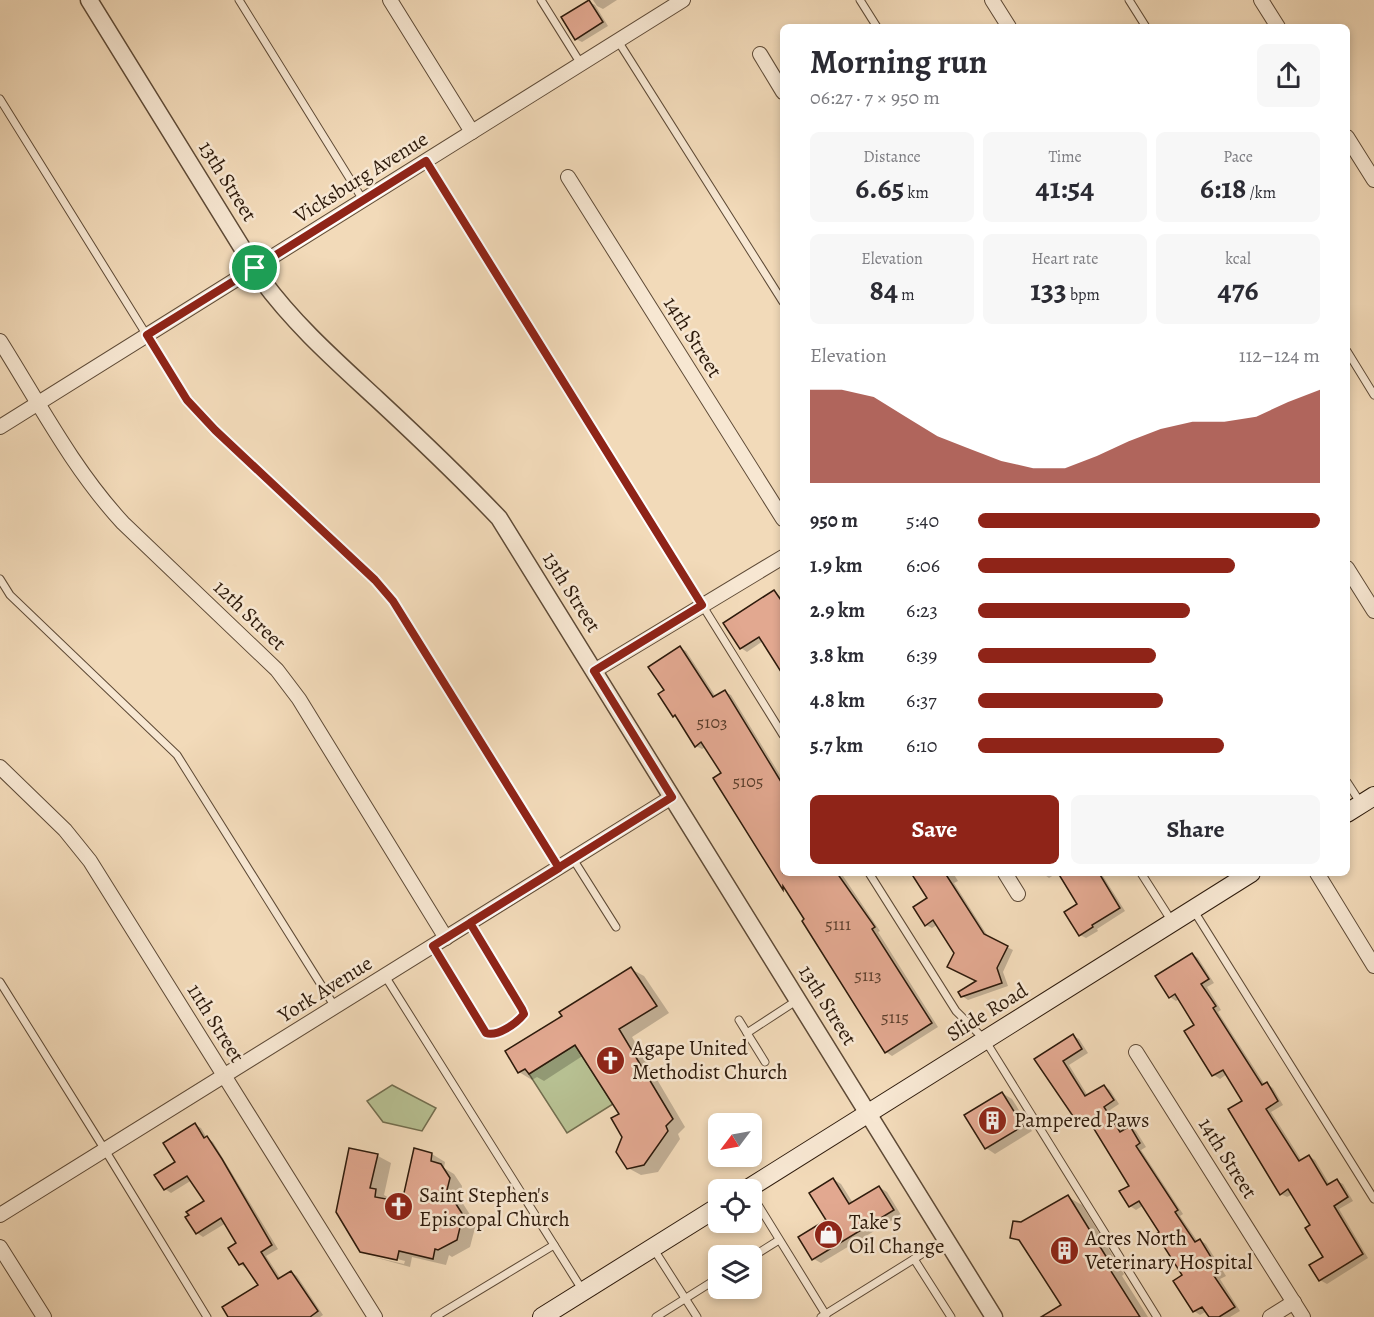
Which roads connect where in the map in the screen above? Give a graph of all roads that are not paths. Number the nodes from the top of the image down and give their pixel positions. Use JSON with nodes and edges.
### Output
{"nodes":[{"id":1,"x":89,"y":0,"type":"edge"},
{"id":2,"x":239,"y":0,"type":"edge"},
{"id":3,"x":390,"y":0,"type":"edge"},
{"id":4,"x":541,"y":0,"type":"edge"},
{"id":5,"x":683,"y":0,"type":"edge"},
{"id":6,"x":860,"y":0,"type":"edge"},
{"id":7,"x":992,"y":0,"type":"edge"},
{"id":8,"x":1129,"y":0,"type":"edge"},
{"id":9,"x":1261,"y":0,"type":"edge"},
{"id":10,"x":874,"y":24,"type":"edge"},
{"id":11,"x":1007,"y":24,"type":"edge"},
{"id":12,"x":1144,"y":24,"type":"edge"},
{"id":13,"x":1276,"y":24,"type":"edge"},
{"id":14,"x":618,"y":41,"type":"junction"},
{"id":15,"x":760,"y":54,"type":"dead end"},
{"id":16,"x":581,"y":64,"type":"junction"},
{"id":17,"x":780,"y":87,"type":"edge"},
{"id":18,"x":0,"y":99,"type":"edge"},
{"id":19,"x":472,"y":132,"type":"junction"},
{"id":20,"x":1350,"y":142,"type":"edge"},
{"id":21,"x":426,"y":161,"type":"junction"},
{"id":22,"x":568,"y":177,"type":"dead end"},
{"id":23,"x":1374,"y":180,"type":"edge"},
{"id":24,"x":363,"y":200,"type":"junction"},
{"id":25,"x":255,"y":268,"type":"junction"},
{"id":26,"x":780,"y":297,"type":"edge"},
{"id":27,"x":147,"y":335,"type":"junction"},
{"id":28,"x":0,"y":341,"type":"edge"},
{"id":29,"x":1350,"y":356,"type":"edge"},
{"id":30,"x":1374,"y":395,"type":"edge"},
{"id":31,"x":39,"y":403,"type":"junction"},
{"id":32,"x":0,"y":427,"type":"edge"},
{"id":33,"x":780,"y":514,"type":"edge"},
{"id":34,"x":780,"y":559,"type":"edge"},
{"id":35,"x":1350,"y":573,"type":"edge"},
{"id":36,"x":0,"y":579,"type":"edge"},
{"id":37,"x":702,"y":605,"type":"junction"},
{"id":38,"x":1374,"y":611,"type":"edge"},
{"id":39,"x":594,"y":671,"type":"junction"},
{"id":40,"x":780,"y":730,"type":"edge"},
{"id":41,"x":0,"y":767,"type":"edge"},
{"id":42,"x":1350,"y":787,"type":"edge"},
{"id":43,"x":672,"y":797,"type":"junction"},
{"id":44,"x":1361,"y":805,"type":"edge"},
{"id":45,"x":573,"y":859,"type":"junction"},
{"id":46,"x":559,"y":868,"type":"junction"},
{"id":47,"x":871,"y":876,"type":"edge"},
{"id":48,"x":1007,"y":876,"type":"edge"},
{"id":49,"x":1143,"y":876,"type":"edge"},
{"id":50,"x":1246,"y":876,"type":"edge"},
{"id":51,"x":1319,"y":876,"type":"edge"},
{"id":52,"x":1018,"y":894,"type":"dead end"},
{"id":53,"x":1193,"y":909,"type":"junction"},
{"id":54,"x":470,"y":923,"type":"junction"},
{"id":55,"x":1172,"y":923,"type":"junction"},
{"id":56,"x":616,"y":927,"type":"dead end"},
{"id":57,"x":446,"y":938,"type":"junction"},
{"id":58,"x":433,"y":946,"type":"junction"},
{"id":59,"x":1374,"y":966,"type":"edge"},
{"id":60,"x":385,"y":976,"type":"junction"},
{"id":61,"x":0,"y":982,"type":"edge"},
{"id":62,"x":799,"y":1000,"type":"junction"},
{"id":63,"x":335,"y":1007,"type":"junction"},
{"id":64,"x":739,"y":1020,"type":"dead end"},
{"id":65,"x":747,"y":1033,"type":"junction"},
{"id":66,"x":985,"y":1040,"type":"junction"},
{"id":67,"x":1136,"y":1052,"type":"dead end"},
{"id":68,"x":765,"y":1062,"type":"dead end"},
{"id":69,"x":224,"y":1076,"type":"junction"},
{"id":70,"x":869,"y":1112,"type":"junction"},
{"id":71,"x":105,"y":1150,"type":"junction"},
{"id":72,"x":762,"y":1182,"type":"edge"},
{"id":73,"x":1374,"y":1199,"type":"edge"},
{"id":74,"x":708,"y":1213,"type":"edge"},
{"id":75,"x":762,"y":1213,"type":"edge"},
{"id":76,"x":0,"y":1215,"type":"edge"},
{"id":77,"x":945,"y":1239,"type":"junction"},
{"id":78,"x":779,"y":1240,"type":"junction"},
{"id":79,"x":554,"y":1245,"type":"junction"},
{"id":80,"x":0,"y":1247,"type":"edge"},
{"id":81,"x":653,"y":1247,"type":"junction"},
{"id":82,"x":762,"y":1251,"type":"edge"},
{"id":83,"x":914,"y":1259,"type":"junction"},
{"id":84,"x":708,"y":1284,"type":"edge"},
{"id":85,"x":583,"y":1291,"type":"junction"},
{"id":86,"x":685,"y":1298,"type":"junction"},
{"id":87,"x":1294,"y":1302,"type":"junction"},
{"id":88,"x":824,"y":1316,"type":"edge"},
{"id":89,"x":44,"y":1317,"type":"edge"},
{"id":90,"x":207,"y":1317,"type":"edge"},
{"id":91,"x":375,"y":1317,"type":"edge"},
{"id":92,"x":435,"y":1317,"type":"edge"},
{"id":93,"x":542,"y":1317,"type":"edge"},
{"id":94,"x":656,"y":1317,"type":"edge"},
{"id":95,"x":697,"y":1317,"type":"edge"},
{"id":96,"x":951,"y":1317,"type":"edge"},
{"id":97,"x":994,"y":1317,"type":"edge"},
{"id":98,"x":1157,"y":1317,"type":"edge"},
{"id":99,"x":1270,"y":1317,"type":"edge"},
{"id":100,"x":1304,"y":1317,"type":"edge"}],
"edges":[{"from":1,"to":25,"type":"street","name":"13th Street"},
{"from":2,"to":24,"type":"lane"},
{"from":3,"to":19,"type":"street"},
{"from":4,"to":16,"type":"lane"},
{"from":5,"to":14,"type":"street","name":"Vicksburg Avenue"},
{"from":6,"to":10,"type":"lane"},
{"from":7,"to":11,"type":"street"},
{"from":8,"to":12,"type":"lane"},
{"from":9,"to":13,"type":"street"},
{"from":14,"to":16,"type":"street","name":"Vicksburg Avenue"},
{"from":14,"to":26,"type":"lane"},
{"from":15,"to":17,"type":"street"},
{"from":16,"to":19,"type":"street","name":"Vicksburg Avenue"},
{"from":18,"to":27,"type":"lane"},
{"from":19,"to":21,"type":"street","name":"Vicksburg Avenue"},
{"from":20,"to":23,"type":"street"},
{"from":21,"to":24,"type":"street","name":"Vicksburg Avenue"},
{"from":21,"to":37,"type":"lane"},
{"from":22,"to":33,"type":"street","name":"14th Street"},
{"from":24,"to":25,"type":"street","name":"Vicksburg Avenue"},
{"from":25,"to":27,"type":"street","name":"Vicksburg Avenue"},
{"from":25,"to":39,"type":"street","name":"13th Street"},
{"from":27,"to":31,"type":"street","name":"Vicksburg Avenue"},
{"from":27,"to":46,"type":"lane"},
{"from":28,"to":31,"type":"street","name":"12th Street"},
{"from":29,"to":30,"type":"lane"},
{"from":31,"to":32,"type":"street","name":"Vicksburg Avenue"},
{"from":31,"to":57,"type":"street","name":"12th Street"},
{"from":34,"to":37,"type":"street"},
{"from":35,"to":38,"type":"street"},
{"from":36,"to":63,"type":"lane"},
{"from":37,"to":39,"type":"street"},
{"from":37,"to":40,"type":"lane"},
{"from":39,"to":43,"type":"street","name":"13th Street"},
{"from":41,"to":69,"type":"street","name":"11th Street"},
{"from":42,"to":44,"type":"lane"},
{"from":43,"to":45,"type":"street","name":"York Avenue"},
{"from":43,"to":62,"type":"street","name":"13th Street"},
{"from":45,"to":46,"type":"street","name":"York Avenue"},
{"from":45,"to":56,"type":"lane"},
{"from":46,"to":54,"type":"street","name":"York Avenue"},
{"from":47,"to":66,"type":"lane"},
{"from":48,"to":52,"type":"street"},
{"from":49,"to":55,"type":"lane"},
{"from":50,"to":53,"type":"main road","name":"Slide Road"},
{"from":51,"to":59,"type":"street"},
{"from":53,"to":55,"type":"main road","name":"Slide Road"},
{"from":53,"to":73,"type":"lane"},
{"from":54,"to":57,"type":"street","name":"York Avenue"},
{"from":54,"to":58,"type":"lane"},
{"from":55,"to":66,"type":"main road","name":"Slide Road"},
{"from":57,"to":58,"type":"street","name":"York Avenue"},
{"from":58,"to":60,"type":"street","name":"York Avenue"},
{"from":60,"to":63,"type":"street","name":"York Avenue"},
{"from":60,"to":79,"type":"lane"},
{"from":61,"to":71,"type":"lane"},
{"from":62,"to":65,"type":"lane"},
{"from":62,"to":70,"type":"street","name":"13th Street"},
{"from":63,"to":69,"type":"street","name":"York Avenue"},
{"from":64,"to":65,"type":"lane"},
{"from":65,"to":68,"type":"lane"},
{"from":66,"to":70,"type":"main road","name":"Slide Road"},
{"from":66,"to":98,"type":"lane"},
{"from":67,"to":87,"type":"street","name":"14th Street"},
{"from":69,"to":71,"type":"street","name":"York Avenue"},
{"from":69,"to":91,"type":"street","name":"11th Street"},
{"from":70,"to":72,"type":"main road","name":"Slide Road"},
{"from":70,"to":77,"type":"street","name":"13th Street"},
{"from":71,"to":76,"type":"street","name":"York Avenue"},
{"from":71,"to":90,"type":"lane"},
{"from":74,"to":81,"type":"main road"},
{"from":75,"to":78,"type":"lane"},
{"from":77,"to":83,"type":"lane"},
{"from":77,"to":97,"type":"street","name":"13th Street"},
{"from":78,"to":82,"type":"lane"},
{"from":78,"to":88,"type":"lane"},
{"from":79,"to":85,"type":"lane"},
{"from":79,"to":92,"type":"lane"},
{"from":80,"to":89,"type":"street"},
{"from":81,"to":85,"type":"main road"},
{"from":81,"to":86,"type":"lane"},
{"from":83,"to":88,"type":"lane"},
{"from":83,"to":96,"type":"lane"},
{"from":84,"to":86,"type":"lane"},
{"from":85,"to":93,"type":"main road"},
{"from":86,"to":94,"type":"lane"},
{"from":86,"to":95,"type":"lane"},
{"from":87,"to":99,"type":"street"},
{"from":87,"to":100,"type":"street","name":"14th Street"}]}
